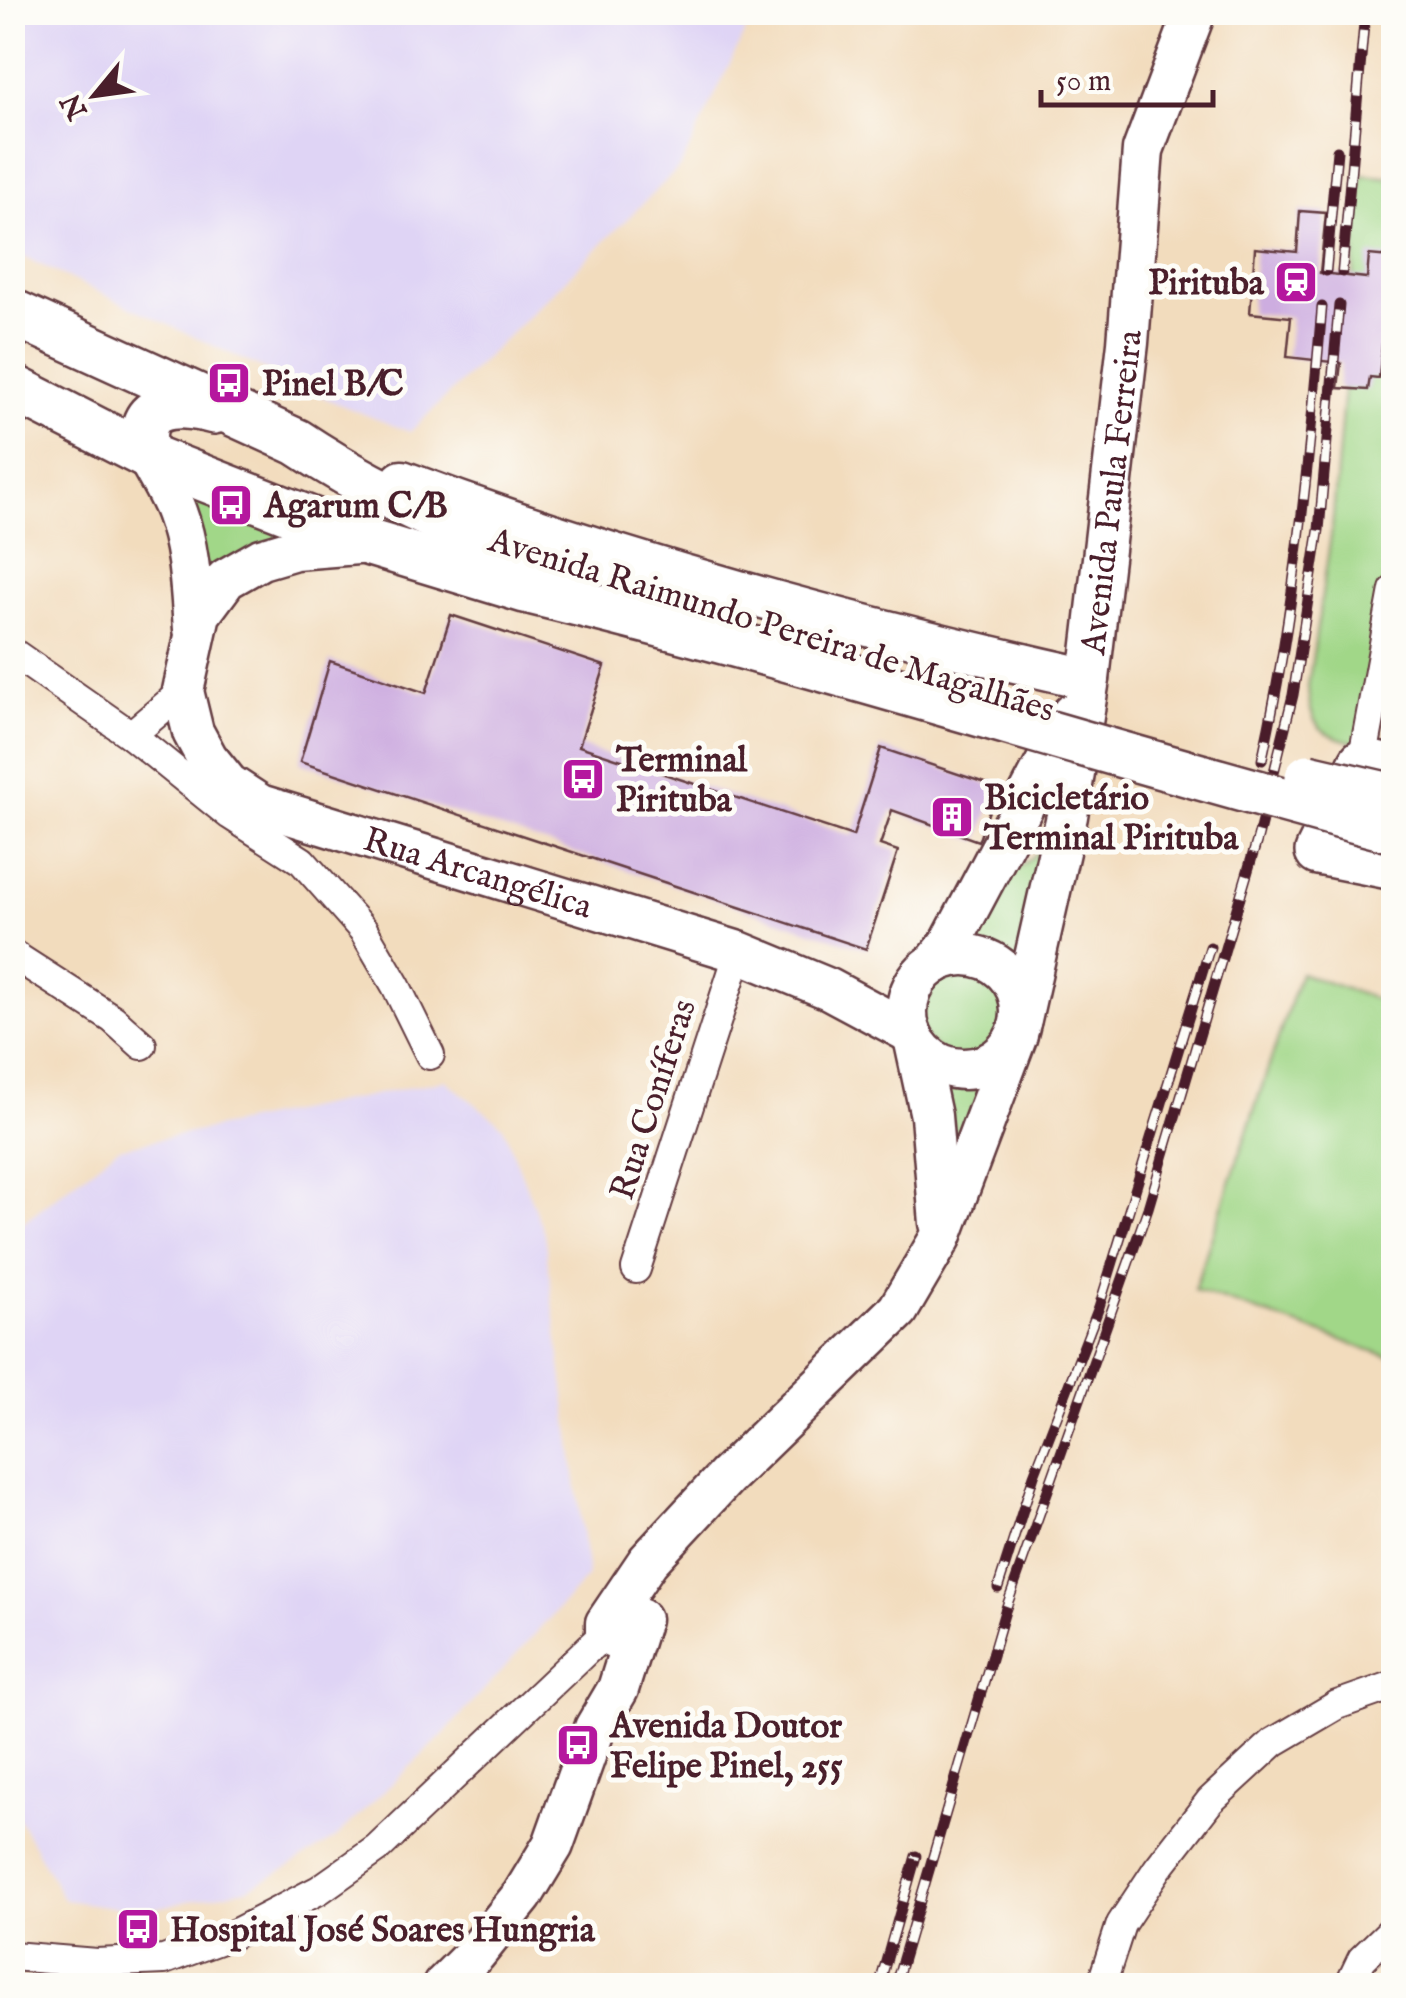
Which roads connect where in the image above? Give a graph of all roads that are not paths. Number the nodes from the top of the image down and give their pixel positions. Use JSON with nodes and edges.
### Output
{"nodes":[{"id":1,"x":1194,"y":12,"type":"edge"},
{"id":2,"x":21,"y":329,"type":"edge"},
{"id":3,"x":12,"y":387,"type":"edge"},
{"id":4,"x":254,"y":422,"type":"junction"},
{"id":5,"x":297,"y":442,"type":"junction"},
{"id":6,"x":147,"y":456,"type":"junction"},
{"id":7,"x":370,"y":543,"type":"junction"},
{"id":8,"x":1394,"y":590,"type":"edge"},
{"id":9,"x":599,"y":593,"type":"junction"},
{"id":10,"x":194,"y":632,"type":"junction"},
{"id":11,"x":12,"y":652,"type":"edge"},
{"id":12,"x":1089,"y":679,"type":"junction"},
{"id":13,"x":183,"y":691,"type":"junction"},
{"id":14,"x":131,"y":735,"type":"junction"},
{"id":15,"x":1378,"y":766,"type":"edge"},
{"id":16,"x":1394,"y":796,"type":"edge"},
{"id":17,"x":286,"y":813,"type":"junction"},
{"id":18,"x":1394,"y":830,"type":"edge"},
{"id":19,"x":302,"y":861,"type":"junction"},
{"id":20,"x":1394,"y":867,"type":"edge"},
{"id":21,"x":739,"y":952,"type":"junction"},
{"id":22,"x":13,"y":955,"type":"edge"},
{"id":23,"x":925,"y":973,"type":"junction"},
{"id":24,"x":829,"y":989,"type":"junction"},
{"id":25,"x":1019,"y":1027,"type":"junction"},
{"id":26,"x":913,"y":1038,"type":"junction"},
{"id":27,"x":142,"y":1045,"type":"dead end"},
{"id":28,"x":430,"y":1055,"type":"dead end"},
{"id":29,"x":941,"y":1237,"type":"junction"},
{"id":30,"x":636,"y":1269,"type":"dead end"},
{"id":31,"x":620,"y":1627,"type":"junction"},
{"id":32,"x":1394,"y":1685,"type":"edge"},
{"id":33,"x":1394,"y":1928,"type":"edge"},
{"id":34,"x":12,"y":1956,"type":"edge"},
{"id":35,"x":443,"y":1986,"type":"edge"},
{"id":36,"x":1102,"y":1986,"type":"edge"},
{"id":37,"x":1349,"y":1986,"type":"edge"}],
"edges":[{"from":1,"to":12,"type":"main road","name":"Avenida Paula Ferreira"},
{"from":2,"to":4,"type":"main road","name":"Avenida Raimundo Pereira de Magalhães"},
{"from":3,"to":6,"type":"main road","name":"Avenida Raimundo Pereira de Magalhães"},
{"from":4,"to":5,"type":"main road","name":"Avenida Raimundo Pereira de Magalhães"},
{"from":4,"to":6,"type":"main road"},
{"from":5,"to":9,"type":"main road","name":"Avenida Raimundo Pereira de Magalhães"},
{"from":5,"to":12,"type":"main road"},
{"from":6,"to":7,"type":"main road","name":"Avenida Raimundo Pereira de Magalhães"},
{"from":6,"to":10,"type":"main road"},
{"from":7,"to":9,"type":"main road","name":"Avenida Raimundo Pereira de Magalhães"},
{"from":7,"to":10,"type":"main road"},
{"from":8,"to":15,"type":"street"},
{"from":9,"to":16,"type":"main road","name":"Avenida Raimundo Pereira de Magalhães","bridge":true},
{"from":9,"to":18,"type":"main road","bridge":true},
{"from":10,"to":13,"type":"main road"},
{"from":11,"to":14,"type":"street"},
{"from":12,"to":23,"type":"main road"},
{"from":12,"to":25,"type":"main road","name":"Avenida Paula Ferreira"},
{"from":13,"to":14,"type":"street"},
{"from":13,"to":17,"type":"main road","name":"Rua Arcangélica"},
{"from":14,"to":19,"type":"street"},
{"from":15,"to":20,"type":"main road"},
{"from":17,"to":19,"type":"street"},
{"from":17,"to":21,"type":"main road","name":"Rua Arcangélica"},
{"from":19,"to":28,"type":"street"},
{"from":21,"to":24,"type":"main road","name":"Rua Arcangélica"},
{"from":21,"to":30,"type":"street","name":"Rua Coníferas"},
{"from":22,"to":27,"type":"street"},
{"from":23,"to":24,"type":"main road","name":"Rua Arcangélica"},
{"from":23,"to":25,"type":"main road"},
{"from":23,"to":26,"type":"main road"},
{"from":24,"to":26,"type":"main road","name":"Rua Arcangélica"},
{"from":25,"to":26,"type":"main road"},
{"from":25,"to":29,"type":"main road","name":"Avenida Paula Ferreira"},
{"from":26,"to":29,"type":"main road"},
{"from":29,"to":31,"type":"main road","name":"Avenida Paula Ferreira"},
{"from":31,"to":34,"type":"street"},
{"from":31,"to":35,"type":"main road"},
{"from":32,"to":36,"type":"street"},
{"from":33,"to":37,"type":"street"}]}
